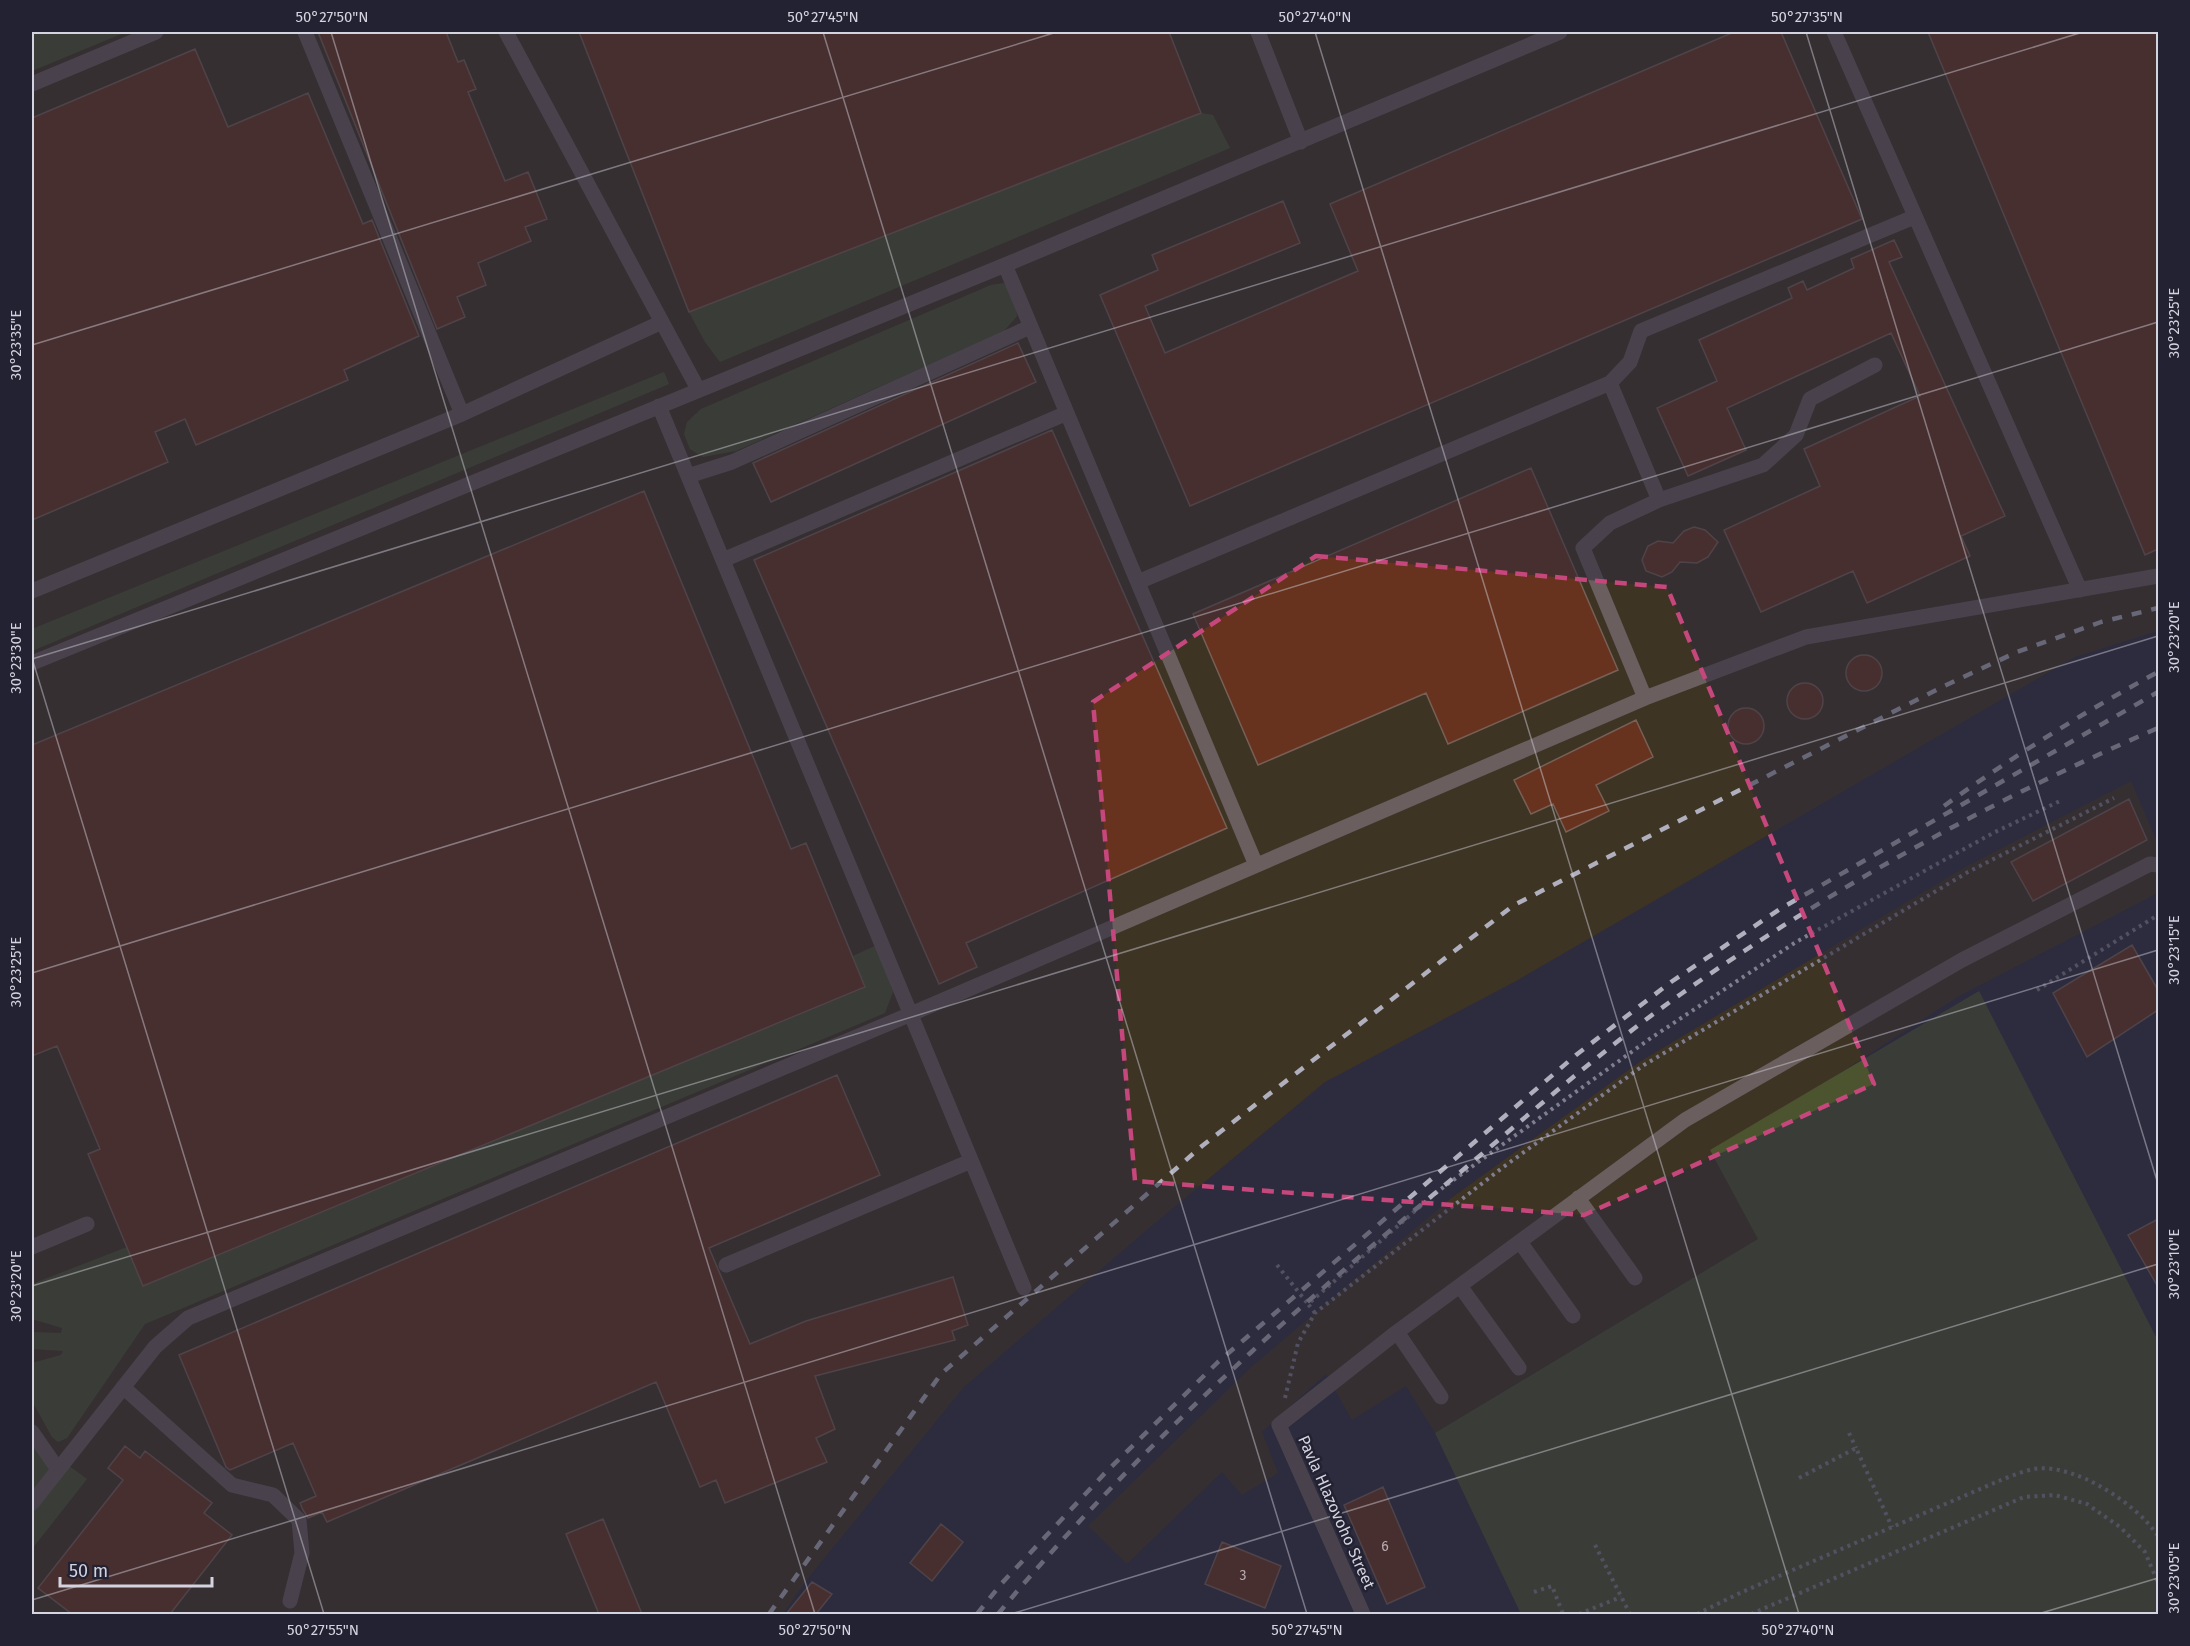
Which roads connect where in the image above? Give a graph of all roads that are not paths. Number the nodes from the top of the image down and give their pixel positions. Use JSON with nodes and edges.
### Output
{"nodes":[{"id":1,"x":156,"y":32,"type":"edge"},
{"id":2,"x":305,"y":32,"type":"edge"},
{"id":3,"x":506,"y":32,"type":"edge"},
{"id":4,"x":1258,"y":32,"type":"edge"},
{"id":5,"x":1560,"y":32,"type":"edge"},
{"id":6,"x":1834,"y":32,"type":"edge"},
{"id":7,"x":32,"y":84,"type":"edge"},
{"id":8,"x":1301,"y":142,"type":"junction"},
{"id":9,"x":1914,"y":217,"type":"junction"},
{"id":10,"x":1005,"y":265,"type":"junction"},
{"id":11,"x":662,"y":322,"type":"junction"},
{"id":12,"x":1030,"y":327,"type":"junction"},
{"id":13,"x":1875,"y":365,"type":"dead end"},
{"id":14,"x":1610,"y":383,"type":"junction"},
{"id":15,"x":698,"y":389,"type":"junction"},
{"id":16,"x":659,"y":406,"type":"junction"},
{"id":17,"x":1067,"y":413,"type":"junction"},
{"id":18,"x":462,"y":414,"type":"junction"},
{"id":19,"x":688,"y":476,"type":"junction"},
{"id":20,"x":1659,"y":500,"type":"junction"},
{"id":21,"x":723,"y":560,"type":"junction"},
{"id":22,"x":2158,"y":576,"type":"edge"},
{"id":23,"x":1138,"y":582,"type":"junction"},
{"id":24,"x":32,"y":591,"type":"edge"},
{"id":25,"x":2080,"y":591,"type":"junction"},
{"id":26,"x":32,"y":663,"type":"edge"},
{"id":27,"x":1645,"y":698,"type":"junction"},
{"id":28,"x":1256,"y":865,"type":"junction"},
{"id":29,"x":2158,"y":865,"type":"edge"},
{"id":30,"x":910,"y":1014,"type":"junction"},
{"id":31,"x":971,"y":1161,"type":"junction"},
{"id":32,"x":1578,"y":1198,"type":"junction"},
{"id":33,"x":87,"y":1224,"type":"dead end"},
{"id":34,"x":1520,"y":1242,"type":"junction"},
{"id":35,"x":32,"y":1246,"type":"edge"},
{"id":36,"x":726,"y":1265,"type":"dead end"},
{"id":37,"x":1635,"y":1278,"type":"dead end"},
{"id":38,"x":1460,"y":1286,"type":"junction"},
{"id":39,"x":1024,"y":1288,"type":"dead end"},
{"id":40,"x":1573,"y":1316,"type":"dead end"},
{"id":41,"x":1397,"y":1332,"type":"junction"},
{"id":42,"x":1519,"y":1368,"type":"dead end"},
{"id":43,"x":123,"y":1387,"type":"junction"},
{"id":44,"x":1441,"y":1397,"type":"dead end"},
{"id":45,"x":32,"y":1432,"type":"edge"},
{"id":46,"x":57,"y":1468,"type":"junction"},
{"id":47,"x":32,"y":1503,"type":"edge"},
{"id":48,"x":290,"y":1601,"type":"dead end"},
{"id":49,"x":1363,"y":1614,"type":"edge"}],
"edges":[{"from":1,"to":7,"type":"street"},
{"from":2,"to":18,"type":"street"},
{"from":3,"to":11,"type":"street"},
{"from":4,"to":8,"type":"street"},
{"from":5,"to":8,"type":"street"},
{"from":6,"to":9,"type":"street"},
{"from":8,"to":10,"type":"street"},
{"from":9,"to":14,"type":"street"},
{"from":9,"to":25,"type":"street"},
{"from":10,"to":12,"type":"street"},
{"from":10,"to":15,"type":"street"},
{"from":11,"to":15,"type":"street"},
{"from":11,"to":18,"type":"street"},
{"from":12,"to":17,"type":"street"},
{"from":12,"to":19,"type":"street"},
{"from":13,"to":20,"type":"street"},
{"from":14,"to":20,"type":"street"},
{"from":14,"to":23,"type":"street"},
{"from":15,"to":16,"type":"street"},
{"from":16,"to":19,"type":"street"},
{"from":16,"to":26,"type":"street"},
{"from":17,"to":21,"type":"street"},
{"from":17,"to":23,"type":"street"},
{"from":18,"to":24,"type":"street"},
{"from":19,"to":21,"type":"street"},
{"from":20,"to":27,"type":"street"},
{"from":21,"to":30,"type":"street"},
{"from":22,"to":25,"type":"street"},
{"from":23,"to":28,"type":"street"},
{"from":25,"to":27,"type":"street"},
{"from":27,"to":28,"type":"street"},
{"from":28,"to":30,"type":"street"},
{"from":29,"to":32,"type":"street"},
{"from":30,"to":31,"type":"street"},
{"from":30,"to":43,"type":"street"},
{"from":31,"to":36,"type":"street"},
{"from":31,"to":39,"type":"street"},
{"from":32,"to":34,"type":"street"},
{"from":32,"to":37,"type":"street"},
{"from":33,"to":35,"type":"street"},
{"from":34,"to":38,"type":"street"},
{"from":34,"to":40,"type":"street"},
{"from":38,"to":41,"type":"street"},
{"from":38,"to":42,"type":"street"},
{"from":41,"to":44,"type":"street"},
{"from":41,"to":49,"type":"street","name":"Pavla Hlazovoho Street"},
{"from":43,"to":46,"type":"street"},
{"from":43,"to":48,"type":"street"},
{"from":45,"to":46,"type":"street"},
{"from":46,"to":47,"type":"street"}]}
